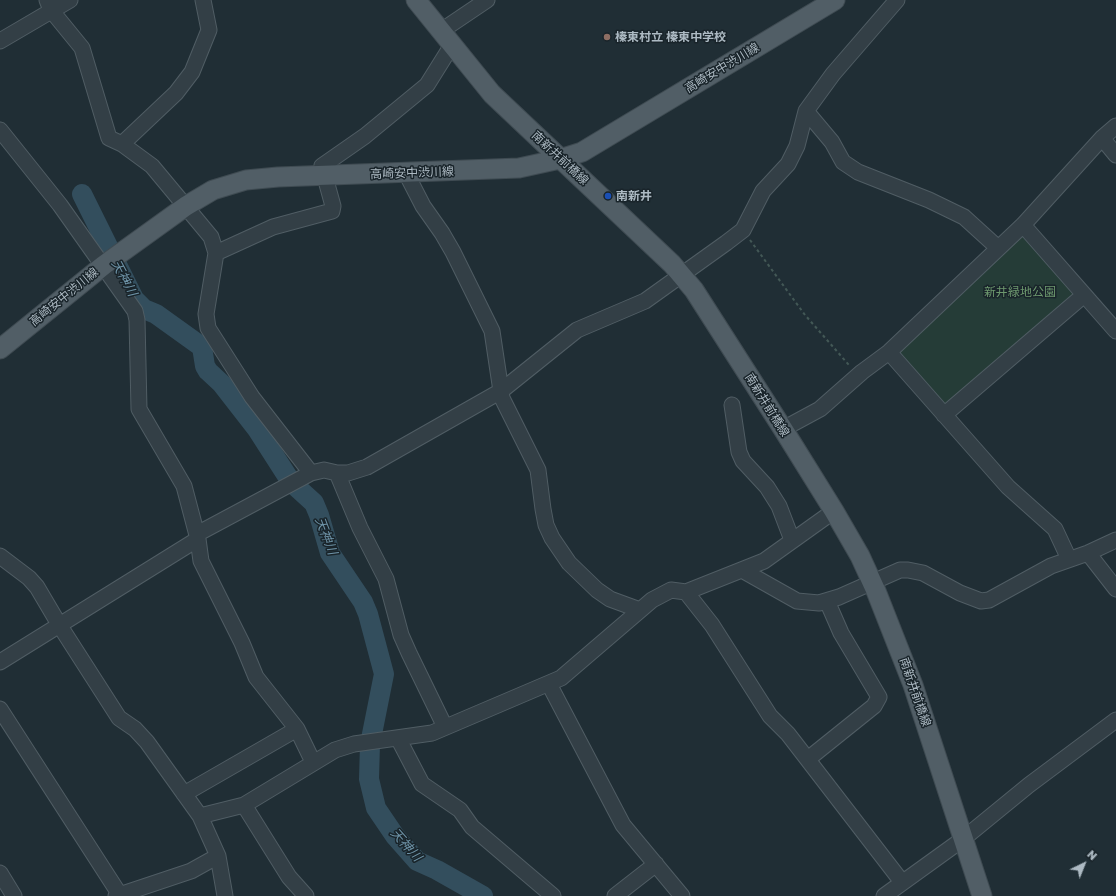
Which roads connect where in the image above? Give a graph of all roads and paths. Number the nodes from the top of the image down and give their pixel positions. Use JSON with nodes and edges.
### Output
{"nodes":[{"id":1,"x":70,"y":0,"type":"edge"},
{"id":2,"x":416,"y":0,"type":"edge"},
{"id":3,"x":487,"y":0,"type":"edge"},
{"id":4,"x":835,"y":0,"type":"edge"},
{"id":5,"x":897,"y":0,"type":"edge"},
{"id":6,"x":205,"y":1,"type":"edge"},
{"id":7,"x":49,"y":5,"type":"edge"},
{"id":8,"x":446,"y":38,"type":"junction"},
{"id":9,"x":0,"y":41,"type":"edge"},
{"id":10,"x":806,"y":111,"type":"junction"},
{"id":11,"x":1116,"y":126,"type":"edge"},
{"id":12,"x":0,"y":130,"type":"edge"},
{"id":13,"x":1102,"y":138,"type":"junction"},
{"id":14,"x":122,"y":144,"type":"junction"},
{"id":15,"x":1116,"y":155,"type":"edge"},
{"id":16,"x":560,"y":159,"type":"junction"},
{"id":17,"x":406,"y":173,"type":"junction"},
{"id":18,"x":324,"y":176,"type":"junction"},
{"id":19,"x":186,"y":206,"type":"junction"},
{"id":20,"x":1023,"y":225,"type":"junction"},
{"id":21,"x":743,"y":230,"type":"junction"},
{"id":22,"x":997,"y":247,"type":"junction"},
{"id":23,"x":216,"y":253,"type":"junction"},
{"id":24,"x":110,"y":260,"type":"junction"},
{"id":25,"x":682,"y":276,"type":"junction"},
{"id":26,"x":1084,"y":295,"type":"junction"},
{"id":27,"x":1116,"y":332,"type":"edge"},
{"id":28,"x":0,"y":349,"type":"edge"},
{"id":29,"x":889,"y":352,"type":"junction"},
{"id":30,"x":858,"y":375,"type":"junction"},
{"id":31,"x":501,"y":390,"type":"junction"},
{"id":32,"x":732,"y":405,"type":"dead end"},
{"id":33,"x":944,"y":415,"type":"junction"},
{"id":34,"x":783,"y":429,"type":"junction"},
{"id":35,"x":311,"y":473,"type":"junction"},
{"id":36,"x":337,"y":473,"type":"junction"},
{"id":37,"x":834,"y":511,"type":"junction"},
{"id":38,"x":198,"y":536,"type":"junction"},
{"id":39,"x":792,"y":540,"type":"junction"},
{"id":40,"x":1116,"y":540,"type":"edge"},
{"id":41,"x":1088,"y":553,"type":"junction"},
{"id":42,"x":0,"y":556,"type":"edge"},
{"id":43,"x":1069,"y":559,"type":"junction"},
{"id":44,"x":742,"y":570,"type":"junction"},
{"id":45,"x":873,"y":583,"type":"junction"},
{"id":46,"x":1116,"y":589,"type":"edge"},
{"id":47,"x":686,"y":592,"type":"junction"},
{"id":48,"x":828,"y":601,"type":"junction"},
{"id":49,"x":640,"y":610,"type":"junction"},
{"id":50,"x":60,"y":626,"type":"junction"},
{"id":51,"x":0,"y":662,"type":"edge"},
{"id":52,"x":549,"y":684,"type":"junction"},
{"id":53,"x":0,"y":709,"type":"edge"},
{"id":54,"x":1116,"y":720,"type":"edge"},
{"id":55,"x":445,"y":727,"type":"junction"},
{"id":56,"x":296,"y":729,"type":"junction"},
{"id":57,"x":398,"y":738,"type":"junction"},
{"id":58,"x":808,"y":759,"type":"junction"},
{"id":59,"x":314,"y":762,"type":"junction"},
{"id":60,"x":184,"y":794,"type":"junction"},
{"id":61,"x":244,"y":805,"type":"junction"},
{"id":62,"x":200,"y":816,"type":"junction"},
{"id":63,"x":963,"y":839,"type":"junction"},
{"id":64,"x":218,"y":856,"type":"junction"},
{"id":65,"x":656,"y":864,"type":"junction"},
{"id":66,"x":0,"y":873,"type":"edge"},
{"id":67,"x":902,"y":882,"type":"junction"},
{"id":68,"x":118,"y":895,"type":"edge"},
{"id":69,"x":14,"y":896,"type":"edge"},
{"id":70,"x":225,"y":896,"type":"edge"},
{"id":71,"x":306,"y":896,"type":"edge"},
{"id":72,"x":553,"y":896,"type":"edge"},
{"id":73,"x":615,"y":896,"type":"edge"},
{"id":74,"x":682,"y":896,"type":"edge"},
{"id":75,"x":884,"y":896,"type":"edge"},
{"id":76,"x":982,"y":896,"type":"edge"}],
"edges":[{"from":1,"to":7,"type":"street"},
{"from":2,"to":8,"type":"main road","name":"南新井前橋線"},
{"from":3,"to":8,"type":"street"},
{"from":4,"to":16,"type":"main road","name":"高崎安中渋川線"},
{"from":5,"to":10,"type":"street"},
{"from":6,"to":14,"type":"street"},
{"from":7,"to":9,"type":"street"},
{"from":7,"to":14,"type":"street"},
{"from":8,"to":16,"type":"main road","name":"南新井前橋線"},
{"from":8,"to":18,"type":"street"},
{"from":10,"to":21,"type":"street"},
{"from":10,"to":22,"type":"street"},
{"from":11,"to":13,"type":"street"},
{"from":12,"to":24,"type":"street"},
{"from":13,"to":15,"type":"street"},
{"from":13,"to":20,"type":"street"},
{"from":14,"to":19,"type":"street"},
{"from":16,"to":17,"type":"main road","name":"高崎安中渋川線"},
{"from":16,"to":25,"type":"main road","name":"南新井前橋線"},
{"from":17,"to":18,"type":"main road","name":"高崎安中渋川線"},
{"from":17,"to":31,"type":"street"},
{"from":18,"to":19,"type":"main road","name":"高崎安中渋川線"},
{"from":18,"to":23,"type":"street"},
{"from":19,"to":23,"type":"street"},
{"from":19,"to":24,"type":"main road","name":"高崎安中渋川線"},
{"from":20,"to":22,"type":"street"},
{"from":20,"to":26,"type":"street"},
{"from":21,"to":25,"type":"street"},
{"from":21,"to":30,"type":"path"},
{"from":22,"to":29,"type":"street"},
{"from":23,"to":35,"type":"street"},
{"from":24,"to":28,"type":"main road","name":"高崎安中渋川線"},
{"from":24,"to":38,"type":"street"},
{"from":25,"to":31,"type":"street"},
{"from":25,"to":34,"type":"main road","name":"南新井前橋線"},
{"from":26,"to":27,"type":"street"},
{"from":26,"to":33,"type":"street"},
{"from":29,"to":30,"type":"street"},
{"from":29,"to":33,"type":"street"},
{"from":30,"to":34,"type":"street"},
{"from":31,"to":36,"type":"street"},
{"from":31,"to":49,"type":"street"},
{"from":32,"to":39,"type":"street"},
{"from":33,"to":43,"type":"street"},
{"from":34,"to":37,"type":"main road","name":"南新井前橋線"},
{"from":35,"to":36,"type":"street"},
{"from":35,"to":38,"type":"street"},
{"from":36,"to":55,"type":"street"},
{"from":37,"to":39,"type":"street"},
{"from":37,"to":45,"type":"main road","name":"南新井前橋線"},
{"from":38,"to":50,"type":"street"},
{"from":38,"to":56,"type":"street"},
{"from":39,"to":44,"type":"street"},
{"from":40,"to":41,"type":"street"},
{"from":41,"to":43,"type":"street"},
{"from":41,"to":46,"type":"street"},
{"from":42,"to":50,"type":"street"},
{"from":43,"to":45,"type":"street"},
{"from":44,"to":47,"type":"street"},
{"from":44,"to":48,"type":"street"},
{"from":45,"to":48,"type":"street"},
{"from":45,"to":63,"type":"main road","name":"南新井前橋線"},
{"from":47,"to":49,"type":"street"},
{"from":47,"to":58,"type":"street"},
{"from":48,"to":58,"type":"street"},
{"from":49,"to":52,"type":"street"},
{"from":50,"to":51,"type":"street"},
{"from":50,"to":60,"type":"street"},
{"from":52,"to":55,"type":"street"},
{"from":52,"to":65,"type":"street"},
{"from":53,"to":68,"type":"street"},
{"from":54,"to":63,"type":"street"},
{"from":55,"to":57,"type":"street"},
{"from":56,"to":59,"type":"street"},
{"from":56,"to":60,"type":"street"},
{"from":57,"to":59,"type":"street"},
{"from":57,"to":72,"type":"street"},
{"from":58,"to":67,"type":"street"},
{"from":59,"to":61,"type":"street"},
{"from":60,"to":62,"type":"street"},
{"from":61,"to":62,"type":"street"},
{"from":61,"to":71,"type":"street"},
{"from":62,"to":64,"type":"street"},
{"from":63,"to":67,"type":"street"},
{"from":63,"to":76,"type":"main road","name":"南新井前橋線"},
{"from":64,"to":68,"type":"street"},
{"from":64,"to":70,"type":"street"},
{"from":65,"to":73,"type":"street"},
{"from":65,"to":74,"type":"street"},
{"from":66,"to":69,"type":"street"},
{"from":67,"to":75,"type":"street"}]}
